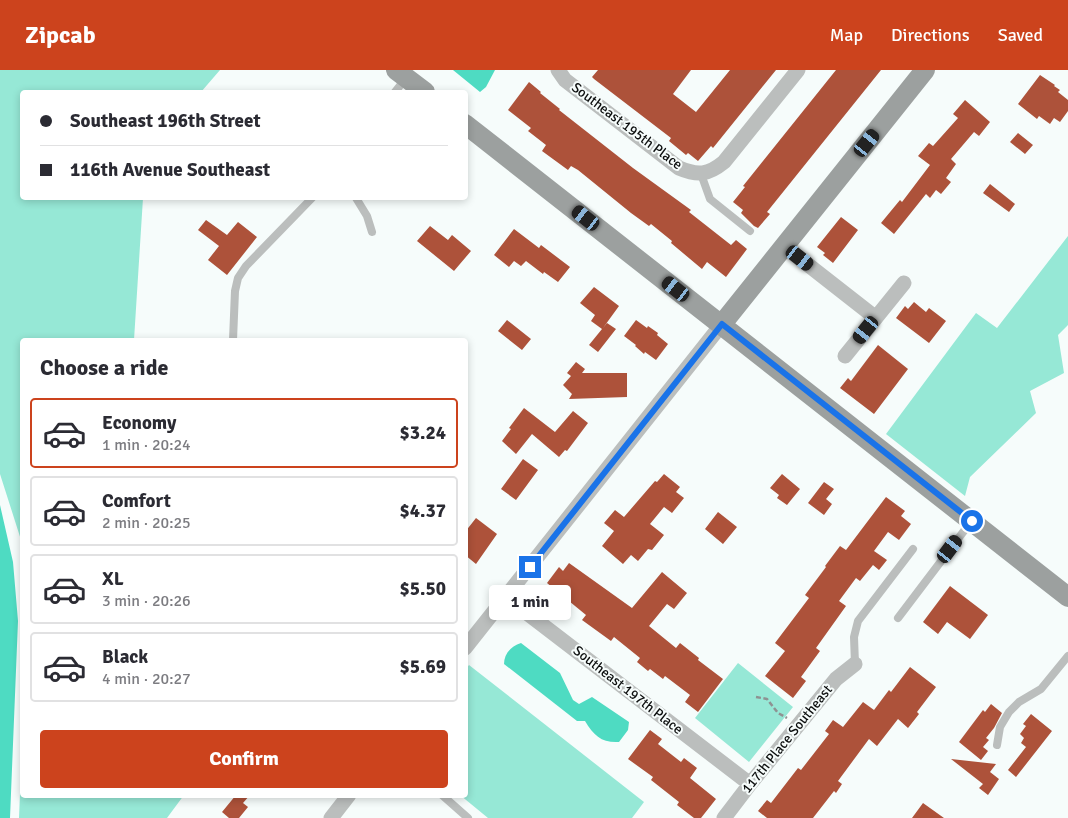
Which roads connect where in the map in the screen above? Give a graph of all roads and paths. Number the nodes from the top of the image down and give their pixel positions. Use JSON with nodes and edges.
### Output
{"nodes":[{"id":1,"x":558,"y":70,"type":"edge"},
{"id":2,"x":798,"y":70,"type":"edge"},
{"id":3,"x":926,"y":70,"type":"edge"},
{"id":4,"x":468,"y":126,"type":"edge"},
{"id":5,"x":701,"y":174,"type":"junction"},
{"id":6,"x":310,"y":200,"type":"edge"},
{"id":7,"x":357,"y":200,"type":"edge"},
{"id":8,"x":750,"y":231,"type":"dead end"},
{"id":9,"x":372,"y":232,"type":"dead end"},
{"id":10,"x":784,"y":246,"type":"junction"},
{"id":11,"x":904,"y":283,"type":"dead end"},
{"id":12,"x":876,"y":318,"type":"junction"},
{"id":13,"x":722,"y":324,"type":"junction"},
{"id":14,"x":233,"y":338,"type":"edge"},
{"id":15,"x":845,"y":356,"type":"dead end"},
{"id":16,"x":972,"y":521,"type":"junction"},
{"id":17,"x":913,"y":550,"type":"dead end"},
{"id":18,"x":506,"y":596,"type":"junction"},
{"id":19,"x":1068,"y":597,"type":"edge"},
{"id":20,"x":898,"y":618,"type":"dead end"},
{"id":21,"x":468,"y":644,"type":"edge"},
{"id":22,"x":1068,"y":656,"type":"edge"},
{"id":23,"x":855,"y":664,"type":"joint"},
{"id":24,"x":756,"y":697,"type":"dead end"},
{"id":25,"x":798,"y":726,"type":"junction"},
{"id":26,"x":997,"y":745,"type":"dead end"},
{"id":27,"x":750,"y":784,"type":"junction"},
{"id":28,"x":347,"y":798,"type":"edge"},
{"id":29,"x":445,"y":798,"type":"edge"},
{"id":30,"x":331,"y":818,"type":"edge"},
{"id":31,"x":468,"y":818,"type":"edge"},
{"id":32,"x":724,"y":818,"type":"edge"}],
"edges":[{"from":1,"to":5,"type":"street","name":"Southeast 195th Place"},
{"from":2,"to":5,"type":"street"},
{"from":3,"to":10,"type":"street"},
{"from":4,"to":13,"type":"street"},
{"from":5,"to":8,"type":"lane"},
{"from":6,"to":14,"type":"lane"},
{"from":7,"to":9,"type":"lane"},
{"from":10,"to":12,"type":"street"},
{"from":10,"to":13,"type":"street"},
{"from":11,"to":12,"type":"street"},
{"from":12,"to":15,"type":"street"},
{"from":13,"to":16,"type":"street"},
{"from":13,"to":18,"type":"street"},
{"from":16,"to":19,"type":"street"},
{"from":16,"to":20,"type":"lane"},
{"from":17,"to":23,"type":"lane"},
{"from":18,"to":21,"type":"street"},
{"from":18,"to":27,"type":"street","name":"Southeast 197th Place"},
{"from":22,"to":26,"type":"lane"},
{"from":23,"to":25,"type":"street","name":"117th Place Southeast"},
{"from":24,"to":25,"type":"path"},
{"from":25,"to":27,"type":"street","name":"117th Place Southeast"},
{"from":27,"to":32,"type":"street","name":"117th Place Southeast"},
{"from":28,"to":30,"type":"street"},
{"from":29,"to":31,"type":"lane"}]}
